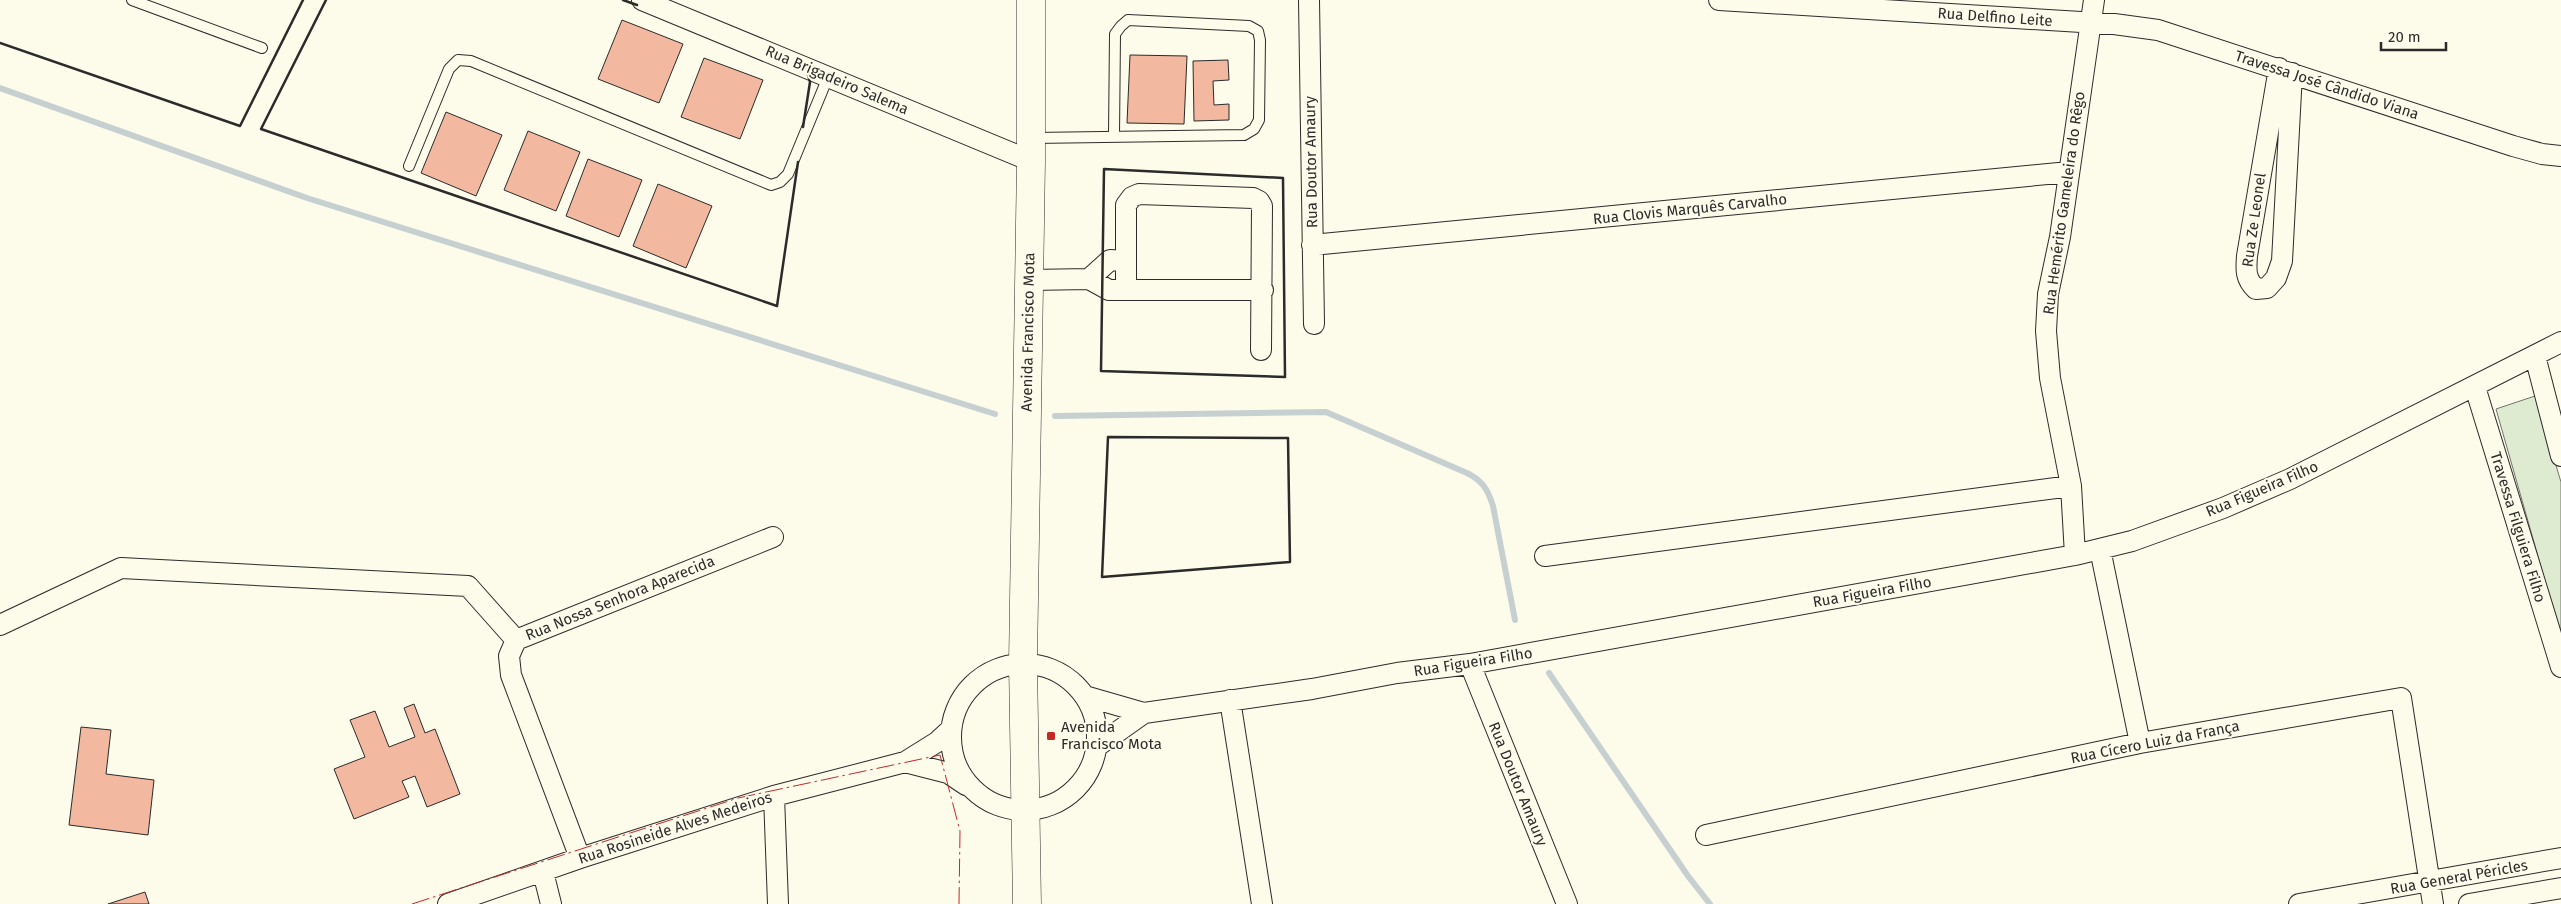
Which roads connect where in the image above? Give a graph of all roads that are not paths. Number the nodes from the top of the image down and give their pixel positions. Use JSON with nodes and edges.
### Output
{"nodes":[{"id":1,"x":132,"y":0,"type":"edge"},
{"id":2,"x":642,"y":0,"type":"edge"},
{"id":3,"x":1030,"y":0,"type":"edge"},
{"id":4,"x":1309,"y":0,"type":"edge"},
{"id":5,"x":1719,"y":0,"type":"edge"},
{"id":6,"x":2094,"y":0,"type":"edge"},
{"id":7,"x":2091,"y":23,"type":"junction"},
{"id":8,"x":262,"y":48,"type":"dead end"},
{"id":9,"x":2285,"y":71,"type":"junction"},
{"id":10,"x":828,"y":76,"type":"junction"},
{"id":11,"x":1114,"y":135,"type":"junction"},
{"id":12,"x":1031,"y":149,"type":"junction"},
{"id":13,"x":2561,"y":156,"type":"edge"},
{"id":14,"x":409,"y":166,"type":"dead end"},
{"id":15,"x":2069,"y":172,"type":"junction"},
{"id":16,"x":1312,"y":245,"type":"junction"},
{"id":17,"x":1126,"y":261,"type":"junction"},
{"id":18,"x":1089,"y":279,"type":"junction"},
{"id":19,"x":1029,"y":280,"type":"junction"},
{"id":20,"x":1126,"y":289,"type":"junction"},
{"id":21,"x":1263,"y":290,"type":"junction"},
{"id":22,"x":1314,"y":324,"type":"dead end"},
{"id":23,"x":2561,"y":342,"type":"edge"},
{"id":24,"x":1261,"y":350,"type":"dead end"},
{"id":25,"x":2535,"y":356,"type":"junction"},
{"id":26,"x":2475,"y":387,"type":"junction"},
{"id":27,"x":2561,"y":456,"type":"edge"},
{"id":28,"x":2071,"y":486,"type":"junction"},
{"id":29,"x":773,"y":537,"type":"dead end"},
{"id":30,"x":2100,"y":549,"type":"junction"},
{"id":31,"x":2076,"y":555,"type":"junction"},
{"id":32,"x":1544,"y":556,"type":"dead end"},
{"id":33,"x":0,"y":625,"type":"edge"},
{"id":34,"x":516,"y":640,"type":"junction"},
{"id":35,"x":1023,"y":663,"type":"junction"},
{"id":36,"x":1470,"y":664,"type":"junction"},
{"id":37,"x":2561,"y":667,"type":"edge"},
{"id":38,"x":1085,"y":696,"type":"junction"},
{"id":39,"x":1230,"y":700,"type":"junction"},
{"id":40,"x":1144,"y":713,"type":"junction"},
{"id":41,"x":951,"y":728,"type":"junction"},
{"id":42,"x":2140,"y":743,"type":"junction"},
{"id":43,"x":1096,"y":747,"type":"junction"},
{"id":44,"x":905,"y":762,"type":"junction"},
{"id":45,"x":969,"y":787,"type":"junction"},
{"id":46,"x":774,"y":796,"type":"junction"},
{"id":47,"x":1026,"y":810,"type":"junction"},
{"id":48,"x":1706,"y":835,"type":"dead end"},
{"id":49,"x":580,"y":858,"type":"junction"},
{"id":50,"x":2561,"y":858,"type":"edge"},
{"id":51,"x":544,"y":872,"type":"junction"},
{"id":52,"x":2428,"y":883,"type":"junction"},
{"id":53,"x":2561,"y":888,"type":"edge"},
{"id":54,"x":448,"y":904,"type":"edge"},
{"id":55,"x":551,"y":904,"type":"edge"},
{"id":56,"x":778,"y":904,"type":"edge"},
{"id":57,"x":1027,"y":904,"type":"edge"},
{"id":58,"x":1262,"y":904,"type":"edge"},
{"id":59,"x":1567,"y":904,"type":"edge"},
{"id":60,"x":2299,"y":904,"type":"edge"},
{"id":61,"x":2433,"y":904,"type":"edge"},
{"id":62,"x":2469,"y":904,"type":"edge"}],
"edges":[{"from":1,"to":8,"type":"lane"},
{"from":2,"to":10,"type":"street","name":"Rua Brigadeiro Salema"},
{"from":3,"to":12,"type":"main road","name":"Avenida Francisco Mota"},
{"from":4,"to":16,"type":"street","name":"Rua Doutor Amaury"},
{"from":5,"to":7,"type":"street","name":"Rua Delfino Leite"},
{"from":6,"to":7,"type":"street","name":"Rua Hemérito Gameleira do Rêgo"},
{"from":7,"to":9,"type":"street","name":"Travessa José Cândido Viana"},
{"from":7,"to":15,"type":"street","name":"Rua Hemérito Gameleira do Rêgo"},
{"from":9,"to":9,"type":"street","name":"Rua Ze Leonel"},
{"from":9,"to":13,"type":"street","name":"Travessa José Cândido Viana"},
{"from":10,"to":12,"type":"street","name":"Rua Brigadeiro Salema"},
{"from":10,"to":14,"type":"lane"},
{"from":11,"to":11,"type":"lane"},
{"from":11,"to":12,"type":"lane"},
{"from":12,"to":19,"type":"main road","name":"Avenida Francisco Mota"},
{"from":15,"to":16,"type":"street","name":"Rua Clovis Marquês Carvalho"},
{"from":15,"to":28,"type":"street","name":"Rua Hemérito Gameleira do Rêgo"},
{"from":16,"to":22,"type":"street","name":"Rua Doutor Amaury"},
{"from":17,"to":18,"type":"street"},
{"from":17,"to":20,"type":"street"},
{"from":17,"to":21,"type":"street"},
{"from":18,"to":19,"type":"street"},
{"from":18,"to":20,"type":"street"},
{"from":19,"to":35,"type":"main road","name":"Avenida Francisco Mota"},
{"from":20,"to":21,"type":"street"},
{"from":21,"to":24,"type":"street"},
{"from":23,"to":25,"type":"street","name":"Rua Figueira Filho"},
{"from":25,"to":26,"type":"street","name":"Rua Figueira Filho"},
{"from":25,"to":27,"type":"street"},
{"from":26,"to":30,"type":"street","name":"Rua Figueira Filho"},
{"from":26,"to":37,"type":"street","name":"Travessa Filguiera Filho"},
{"from":28,"to":31,"type":"street","name":"Rua Hemérito Gameleira do Rêgo"},
{"from":28,"to":32,"type":"street"},
{"from":29,"to":34,"type":"street","name":"Rua Nossa Senhora Aparecida"},
{"from":30,"to":31,"type":"street","name":"Rua Figueira Filho"},
{"from":30,"to":42,"type":"street"},
{"from":31,"to":36,"type":"street","name":"Rua Figueira Filho"},
{"from":33,"to":34,"type":"street"},
{"from":34,"to":49,"type":"street","name":"Rua Nossa Senhora Aparecida"},
{"from":35,"to":38,"type":"street"},
{"from":35,"to":41,"type":"street"},
{"from":35,"to":47,"type":"main road","name":"Avenida Francisco Mota"},
{"from":36,"to":39,"type":"street","name":"Rua Figueira Filho"},
{"from":36,"to":59,"type":"street","name":"Rua Doutor Amaury"},
{"from":38,"to":40,"type":"street","name":"Rua Figueira Filho"},
{"from":38,"to":43,"type":"street"},
{"from":39,"to":40,"type":"street","name":"Rua Figueira Filho"},
{"from":39,"to":58,"type":"street"},
{"from":40,"to":43,"type":"street","name":"Rua Figueira Filho"},
{"from":41,"to":44,"type":"street","name":"Rua Rosineide Alves Medeiros"},
{"from":41,"to":45,"type":"street"},
{"from":42,"to":48,"type":"street","name":"Rua Cícero Luiz da França"},
{"from":42,"to":52,"type":"street","name":"Rua Cícero Luiz da França"},
{"from":43,"to":47,"type":"street"},
{"from":44,"to":45,"type":"street","name":"Rua Rosineide Alves Medeiros"},
{"from":44,"to":46,"type":"street","name":"Rua Rosineide Alves Medeiros"},
{"from":45,"to":47,"type":"street","name":"Rua Rosineide Alves Medeiros"},
{"from":46,"to":49,"type":"street","name":"Rua Rosineide Alves Medeiros"},
{"from":46,"to":56,"type":"street"},
{"from":47,"to":57,"type":"main road","name":"Avenida Francisco Mota"},
{"from":49,"to":51,"type":"street","name":"Rua Rosineide Alves Medeiros"},
{"from":50,"to":52,"type":"street","name":"Rua General Péricles"},
{"from":51,"to":54,"type":"street","name":"Rua Rosineide Alves Medeiros"},
{"from":51,"to":55,"type":"street"},
{"from":52,"to":60,"type":"street","name":"Rua General Péricles"},
{"from":52,"to":61,"type":"street","name":"Rua Cícero Luiz da França"},
{"from":53,"to":62,"type":"street","name":"Rua General Péricles"}]}
